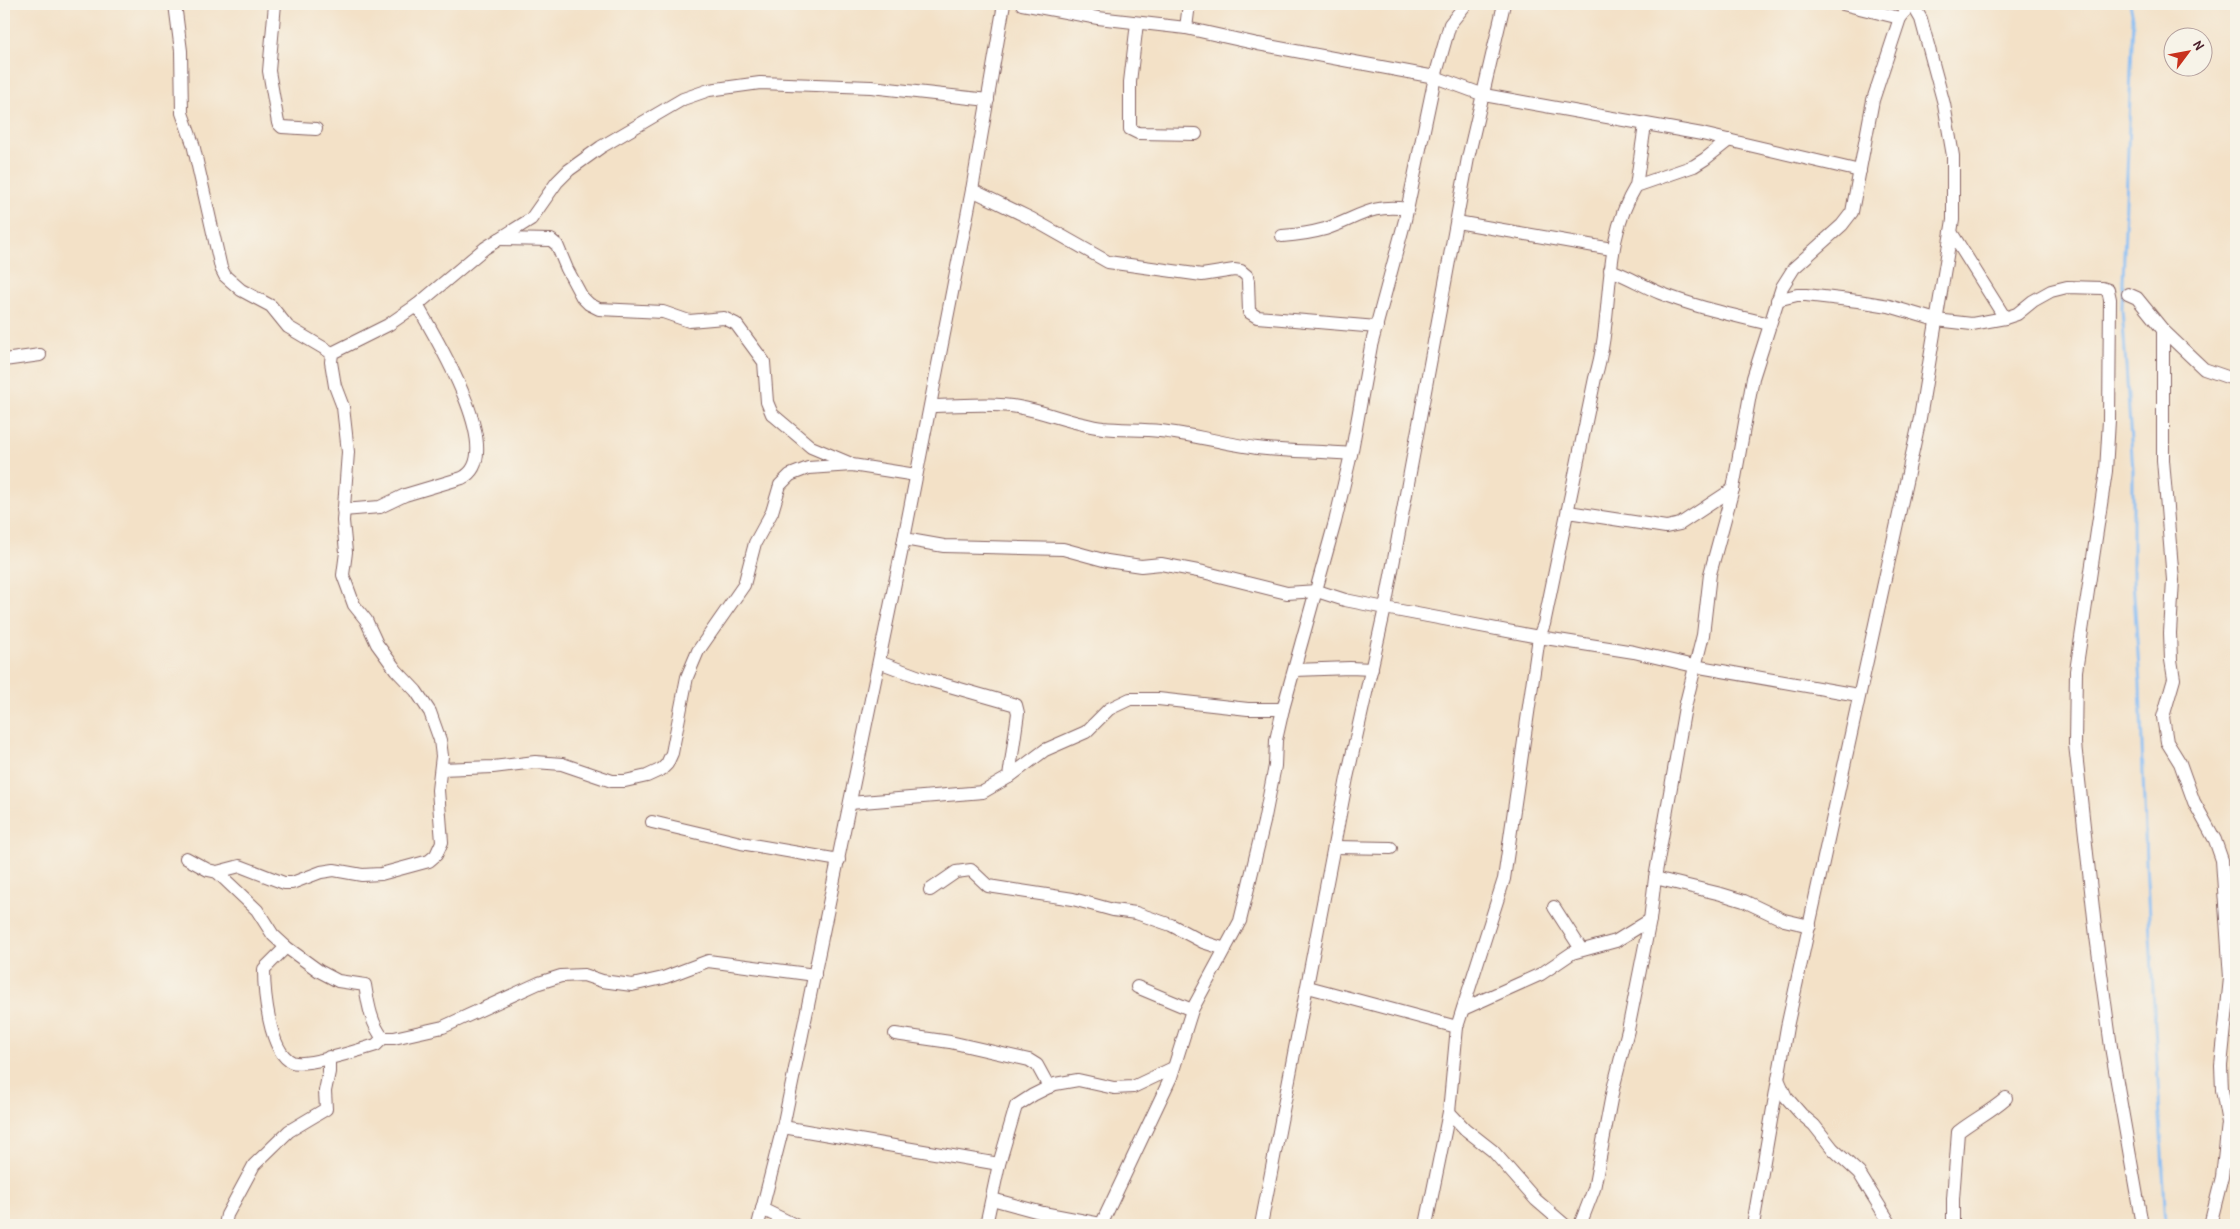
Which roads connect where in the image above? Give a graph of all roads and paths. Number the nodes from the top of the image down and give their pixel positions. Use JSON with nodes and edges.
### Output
{"nodes":[{"id":1,"x":176,"y":4,"type":"edge"},
{"id":2,"x":274,"y":4,"type":"edge"},
{"id":3,"x":1004,"y":4,"type":"edge"},
{"id":4,"x":1022,"y":4,"type":"edge"},
{"id":5,"x":1189,"y":4,"type":"edge"},
{"id":6,"x":1466,"y":4,"type":"edge"},
{"id":7,"x":1504,"y":4,"type":"edge"},
{"id":8,"x":1843,"y":4,"type":"edge"},
{"id":9,"x":1913,"y":4,"type":"edge"},
{"id":10,"x":1900,"y":18,"type":"junction"},
{"id":11,"x":1136,"y":23,"type":"junction"},
{"id":12,"x":1186,"y":28,"type":"junction"},
{"id":13,"x":1434,"y":77,"type":"junction"},
{"id":14,"x":1484,"y":95,"type":"junction"},
{"id":15,"x":988,"y":100,"type":"junction"},
{"id":16,"x":1645,"y":125,"type":"junction"},
{"id":17,"x":316,"y":129,"type":"dead end"},
{"id":18,"x":1196,"y":134,"type":"dead end"},
{"id":19,"x":1729,"y":140,"type":"junction"},
{"id":20,"x":1860,"y":171,"type":"junction"},
{"id":21,"x":1636,"y":186,"type":"junction"},
{"id":22,"x":972,"y":190,"type":"junction"},
{"id":23,"x":1407,"y":208,"type":"junction"},
{"id":24,"x":1457,"y":222,"type":"junction"},
{"id":25,"x":1951,"y":232,"type":"junction"},
{"id":26,"x":1282,"y":236,"type":"dead end"},
{"id":27,"x":499,"y":239,"type":"junction"},
{"id":28,"x":1612,"y":249,"type":"junction"},
{"id":29,"x":1610,"y":270,"type":"junction"},
{"id":30,"x":2128,"y":294,"type":"dead end"},
{"id":31,"x":1778,"y":300,"type":"junction"},
{"id":32,"x":417,"y":304,"type":"junction"},
{"id":33,"x":2005,"y":318,"type":"junction"},
{"id":34,"x":1936,"y":320,"type":"junction"},
{"id":35,"x":1769,"y":324,"type":"junction"},
{"id":36,"x":1377,"y":327,"type":"junction"},
{"id":37,"x":2163,"y":330,"type":"junction"},
{"id":38,"x":332,"y":353,"type":"junction"},
{"id":39,"x":40,"y":355,"type":"dead end"},
{"id":40,"x":4,"y":360,"type":"edge"},
{"id":41,"x":2236,"y":380,"type":"edge"},
{"id":42,"x":931,"y":406,"type":"junction"},
{"id":43,"x":1351,"y":454,"type":"junction"},
{"id":44,"x":852,"y":465,"type":"junction"},
{"id":45,"x":916,"y":475,"type":"junction"},
{"id":46,"x":1733,"y":489,"type":"junction"},
{"id":47,"x":343,"y":510,"type":"junction"},
{"id":48,"x":1568,"y":512,"type":"junction"},
{"id":49,"x":904,"y":539,"type":"junction"},
{"id":50,"x":1317,"y":591,"type":"junction"},
{"id":51,"x":1385,"y":608,"type":"junction"},
{"id":52,"x":1539,"y":637,"type":"junction"},
{"id":53,"x":879,"y":662,"type":"junction"},
{"id":54,"x":1694,"y":666,"type":"junction"},
{"id":55,"x":1372,"y":669,"type":"junction"},
{"id":56,"x":1295,"y":670,"type":"junction"},
{"id":57,"x":1858,"y":695,"type":"junction"},
{"id":58,"x":1283,"y":709,"type":"junction"},
{"id":59,"x":441,"y":768,"type":"junction"},
{"id":60,"x":1009,"y":777,"type":"junction"},
{"id":61,"x":850,"y":804,"type":"junction"},
{"id":62,"x":652,"y":822,"type":"dead end"},
{"id":63,"x":1334,"y":846,"type":"junction"},
{"id":64,"x":1391,"y":848,"type":"dead end"},
{"id":65,"x":186,"y":858,"type":"dead end"},
{"id":66,"x":839,"y":860,"type":"junction"},
{"id":67,"x":217,"y":872,"type":"junction"},
{"id":68,"x":1655,"y":878,"type":"junction"},
{"id":69,"x":930,"y":890,"type":"dead end"},
{"id":70,"x":1554,"y":907,"type":"dead end"},
{"id":71,"x":1650,"y":920,"type":"junction"},
{"id":72,"x":1810,"y":926,"type":"junction"},
{"id":73,"x":286,"y":947,"type":"junction"},
{"id":74,"x":1225,"y":949,"type":"junction"},
{"id":75,"x":1581,"y":949,"type":"junction"},
{"id":76,"x":815,"y":975,"type":"junction"},
{"id":77,"x":1137,"y":987,"type":"dead end"},
{"id":78,"x":1308,"y":987,"type":"junction"},
{"id":79,"x":1463,"y":1009,"type":"junction"},
{"id":80,"x":1192,"y":1010,"type":"junction"},
{"id":81,"x":1457,"y":1027,"type":"junction"},
{"id":82,"x":895,"y":1034,"type":"dead end"},
{"id":83,"x":383,"y":1038,"type":"junction"},
{"id":84,"x":329,"y":1057,"type":"junction"},
{"id":85,"x":1174,"y":1068,"type":"junction"},
{"id":86,"x":1778,"y":1079,"type":"junction"},
{"id":87,"x":1049,"y":1087,"type":"junction"},
{"id":88,"x":2006,"y":1098,"type":"dead end"},
{"id":89,"x":1450,"y":1112,"type":"junction"},
{"id":90,"x":783,"y":1127,"type":"junction"},
{"id":91,"x":999,"y":1164,"type":"junction"},
{"id":92,"x":992,"y":1199,"type":"junction"},
{"id":93,"x":762,"y":1209,"type":"junction"},
{"id":94,"x":225,"y":1225,"type":"edge"},
{"id":95,"x":758,"y":1225,"type":"edge"},
{"id":96,"x":795,"y":1225,"type":"edge"},
{"id":97,"x":986,"y":1225,"type":"edge"},
{"id":98,"x":1101,"y":1225,"type":"edge"},
{"id":99,"x":1262,"y":1225,"type":"edge"},
{"id":100,"x":1426,"y":1225,"type":"edge"},
{"id":101,"x":1565,"y":1225,"type":"edge"},
{"id":102,"x":1580,"y":1225,"type":"edge"},
{"id":103,"x":1753,"y":1225,"type":"edge"},
{"id":104,"x":1891,"y":1225,"type":"edge"},
{"id":105,"x":1953,"y":1225,"type":"edge"},
{"id":106,"x":2142,"y":1225,"type":"edge"},
{"id":107,"x":2210,"y":1225,"type":"edge"}],
"edges":[{"from":1,"to":38,"type":"street"},
{"from":2,"to":17,"type":"street"},
{"from":3,"to":15,"type":"street"},
{"from":4,"to":11,"type":"street"},
{"from":5,"to":12,"type":"street"},
{"from":6,"to":13,"type":"street"},
{"from":7,"to":14,"type":"street"},
{"from":8,"to":10,"type":"street"},
{"from":9,"to":10,"type":"street"},
{"from":9,"to":25,"type":"street"},
{"from":10,"to":20,"type":"street"},
{"from":11,"to":12,"type":"street"},
{"from":11,"to":18,"type":"street"},
{"from":12,"to":13,"type":"street"},
{"from":13,"to":14,"type":"street"},
{"from":13,"to":23,"type":"street"},
{"from":14,"to":16,"type":"street"},
{"from":14,"to":24,"type":"street"},
{"from":15,"to":22,"type":"street"},
{"from":15,"to":27,"type":"street"},
{"from":16,"to":19,"type":"street"},
{"from":16,"to":21,"type":"street"},
{"from":19,"to":20,"type":"street"},
{"from":19,"to":21,"type":"street"},
{"from":20,"to":31,"type":"street"},
{"from":21,"to":28,"type":"street"},
{"from":22,"to":36,"type":"street"},
{"from":22,"to":42,"type":"street"},
{"from":23,"to":26,"type":"street"},
{"from":23,"to":36,"type":"street"},
{"from":24,"to":28,"type":"street"},
{"from":24,"to":51,"type":"street"},
{"from":25,"to":33,"type":"street"},
{"from":25,"to":34,"type":"street"},
{"from":27,"to":32,"type":"street"},
{"from":27,"to":44,"type":"street"},
{"from":28,"to":29,"type":"street"},
{"from":29,"to":35,"type":"street"},
{"from":29,"to":48,"type":"street"},
{"from":30,"to":37,"type":"street"},
{"from":31,"to":34,"type":"street"},
{"from":31,"to":35,"type":"street"},
{"from":32,"to":38,"type":"street"},
{"from":32,"to":47,"type":"street"},
{"from":33,"to":34,"type":"street"},
{"from":33,"to":106,"type":"street"},
{"from":34,"to":57,"type":"street"},
{"from":35,"to":46,"type":"street"},
{"from":36,"to":43,"type":"street"},
{"from":37,"to":41,"type":"street"},
{"from":37,"to":107,"type":"street"},
{"from":38,"to":47,"type":"street"},
{"from":39,"to":40,"type":"street"},
{"from":42,"to":43,"type":"street"},
{"from":42,"to":45,"type":"street"},
{"from":43,"to":50,"type":"street"},
{"from":44,"to":45,"type":"street"},
{"from":44,"to":59,"type":"street"},
{"from":45,"to":49,"type":"street"},
{"from":46,"to":48,"type":"street"},
{"from":46,"to":54,"type":"street"},
{"from":47,"to":59,"type":"street"},
{"from":48,"to":52,"type":"street"},
{"from":49,"to":50,"type":"street"},
{"from":49,"to":53,"type":"street"},
{"from":50,"to":51,"type":"street"},
{"from":50,"to":56,"type":"street"},
{"from":51,"to":52,"type":"street"},
{"from":51,"to":55,"type":"street"},
{"from":52,"to":54,"type":"street"},
{"from":52,"to":79,"type":"street"},
{"from":53,"to":60,"type":"street"},
{"from":53,"to":61,"type":"street"},
{"from":54,"to":57,"type":"street"},
{"from":54,"to":68,"type":"street"},
{"from":55,"to":56,"type":"street"},
{"from":55,"to":63,"type":"street"},
{"from":56,"to":58,"type":"street"},
{"from":57,"to":72,"type":"street"},
{"from":58,"to":60,"type":"street"},
{"from":58,"to":74,"type":"street"},
{"from":59,"to":67,"type":"street"},
{"from":60,"to":61,"type":"street"},
{"from":61,"to":66,"type":"street"},
{"from":62,"to":66,"type":"street"},
{"from":63,"to":64,"type":"street"},
{"from":63,"to":78,"type":"street"},
{"from":65,"to":67,"type":"street"},
{"from":66,"to":76,"type":"street"},
{"from":67,"to":73,"type":"street"},
{"from":68,"to":71,"type":"street"},
{"from":68,"to":72,"type":"street"},
{"from":69,"to":74,"type":"street"},
{"from":70,"to":75,"type":"street"},
{"from":71,"to":75,"type":"street"},
{"from":71,"to":102,"type":"street"},
{"from":72,"to":86,"type":"street"},
{"from":73,"to":83,"type":"street"},
{"from":73,"to":84,"type":"street"},
{"from":74,"to":80,"type":"street"},
{"from":75,"to":79,"type":"street"},
{"from":76,"to":83,"type":"street"},
{"from":76,"to":90,"type":"street"},
{"from":77,"to":80,"type":"street"},
{"from":78,"to":81,"type":"street"},
{"from":78,"to":99,"type":"street"},
{"from":79,"to":81,"type":"street"},
{"from":80,"to":85,"type":"street"},
{"from":81,"to":89,"type":"street"},
{"from":82,"to":87,"type":"street"},
{"from":83,"to":84,"type":"street"},
{"from":84,"to":94,"type":"street"},
{"from":85,"to":87,"type":"street"},
{"from":85,"to":98,"type":"street"},
{"from":86,"to":103,"type":"street"},
{"from":86,"to":104,"type":"street"},
{"from":87,"to":91,"type":"street"},
{"from":88,"to":105,"type":"street"},
{"from":89,"to":100,"type":"street"},
{"from":89,"to":101,"type":"street"},
{"from":90,"to":91,"type":"street"},
{"from":90,"to":93,"type":"street"},
{"from":91,"to":92,"type":"street"},
{"from":92,"to":97,"type":"street"},
{"from":92,"to":98,"type":"street"},
{"from":93,"to":95,"type":"street"},
{"from":93,"to":96,"type":"street"}]}
